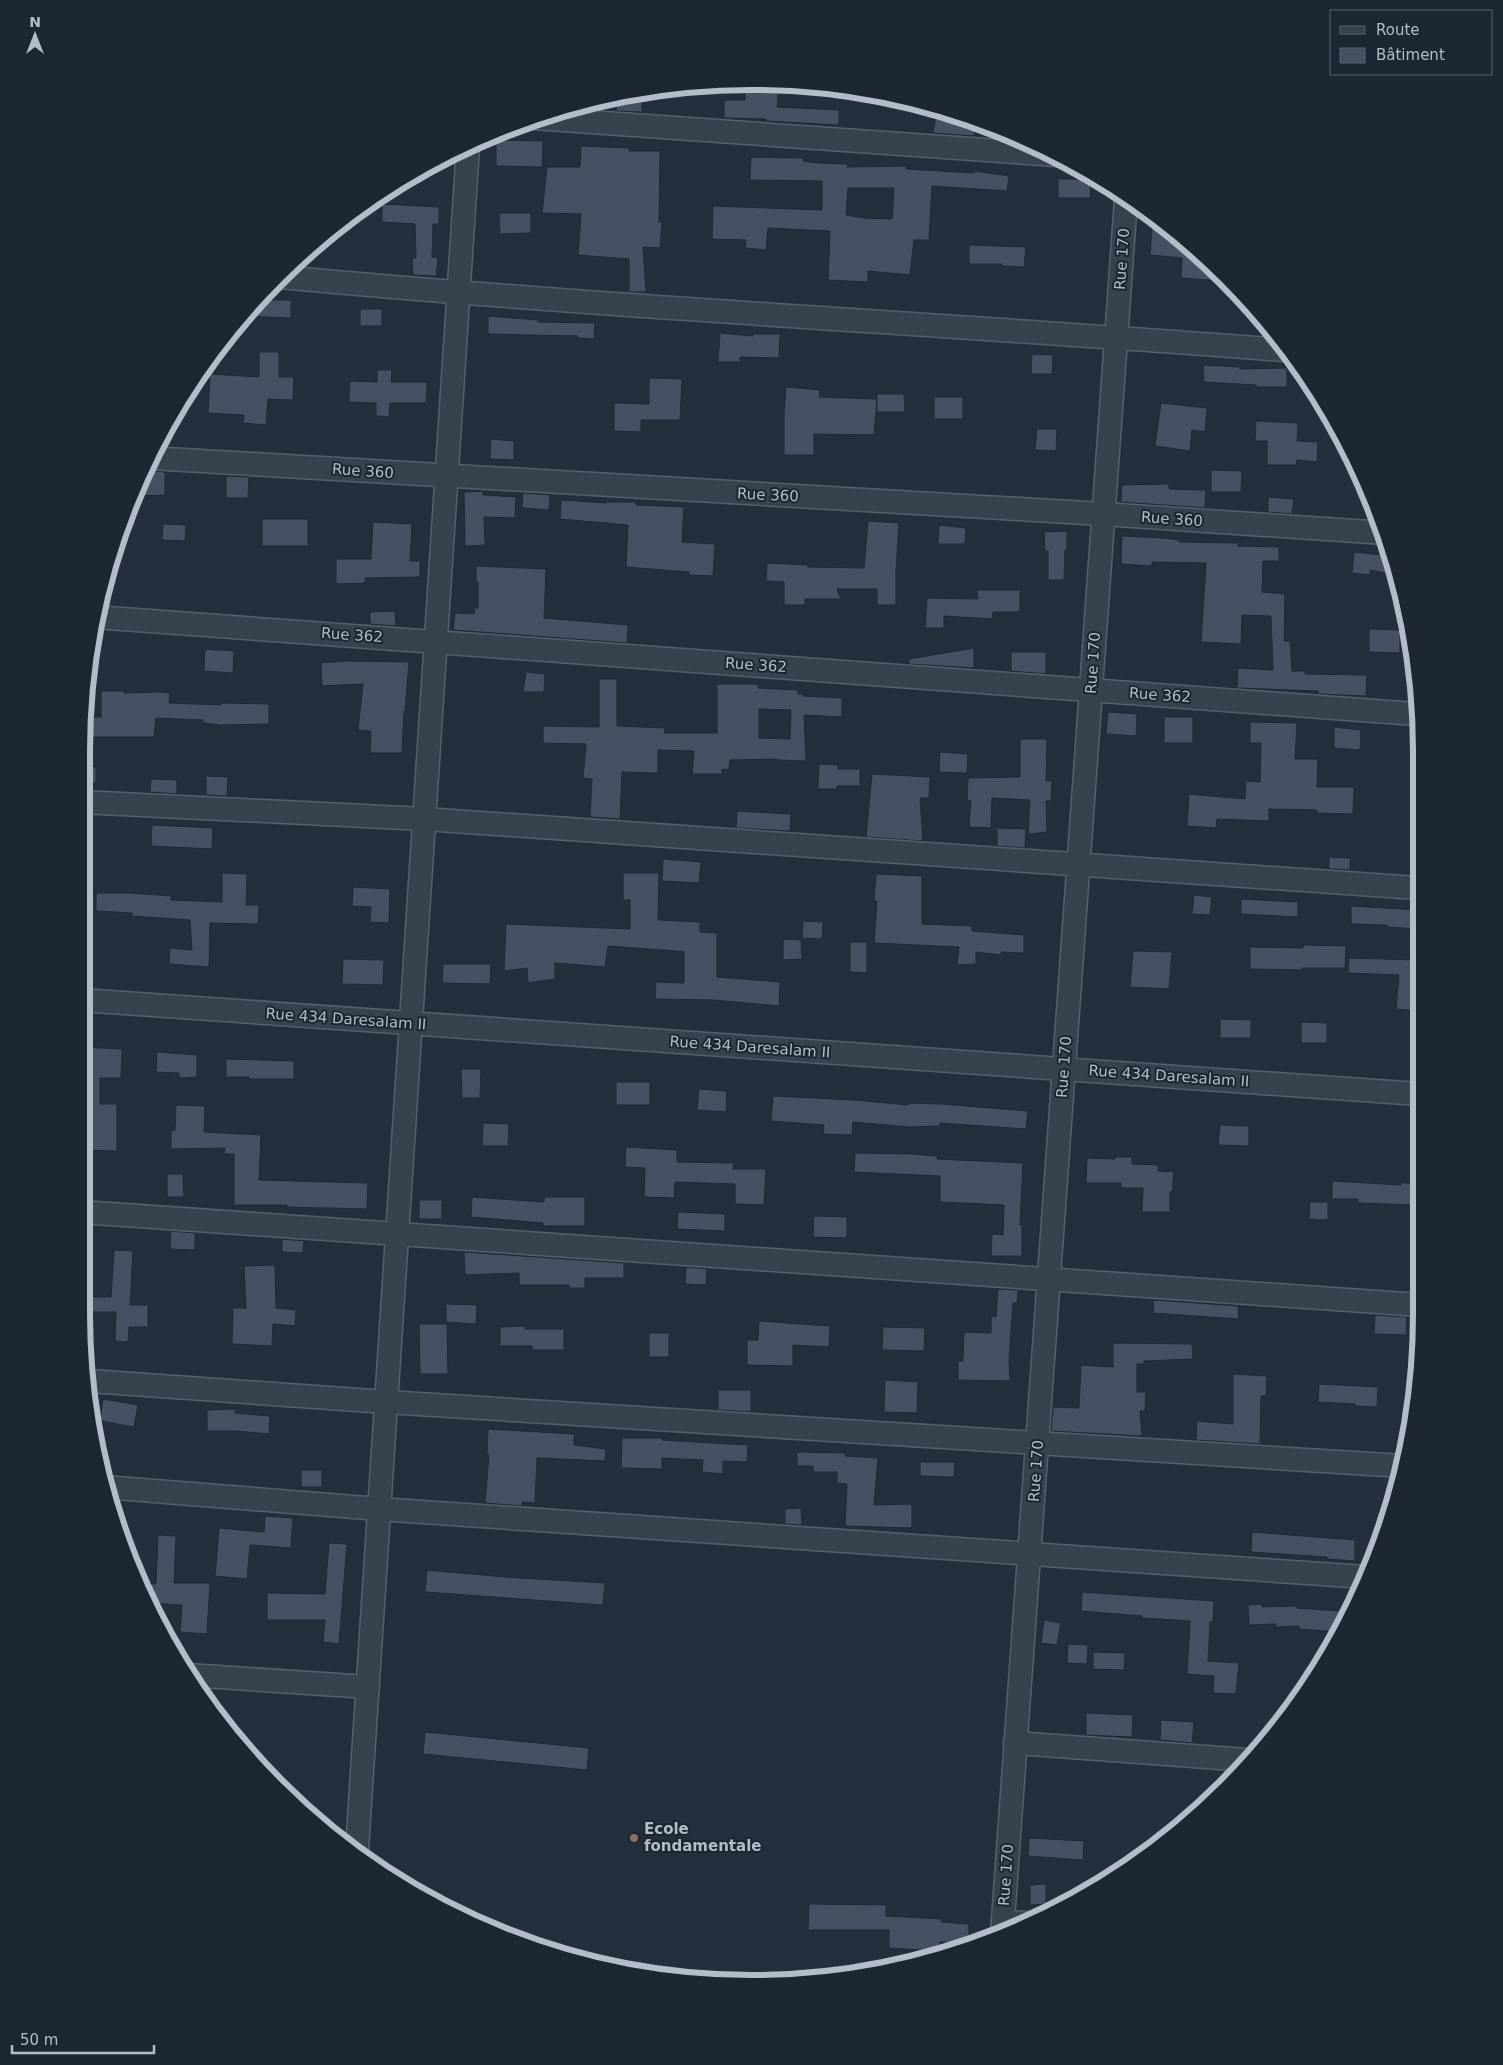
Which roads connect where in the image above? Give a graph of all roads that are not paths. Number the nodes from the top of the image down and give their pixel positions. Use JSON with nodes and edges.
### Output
{"nodes":[{"id":1,"x":557,"y":120,"type":"edge"},
{"id":2,"x":1034,"y":153,"type":"edge"},
{"id":3,"x":468,"y":154,"type":"edge"},
{"id":4,"x":1126,"y":206,"type":"edge"},
{"id":5,"x":290,"y":278,"type":"edge"},
{"id":6,"x":459,"y":294,"type":"junction"},
{"id":7,"x":1116,"y":337,"type":"junction"},
{"id":8,"x":1276,"y":350,"type":"edge"},
{"id":9,"x":158,"y":459,"type":"edge"},
{"id":10,"x":447,"y":476,"type":"junction"},
{"id":11,"x":1104,"y":514,"type":"junction"},
{"id":12,"x":1376,"y":532,"type":"edge"},
{"id":13,"x":104,"y":618,"type":"edge"},
{"id":14,"x":436,"y":641,"type":"junction"},
{"id":15,"x":1091,"y":690,"type":"junction"},
{"id":16,"x":1412,"y":714,"type":"edge"},
{"id":17,"x":90,"y":802,"type":"edge"},
{"id":18,"x":424,"y":819,"type":"junction"},
{"id":19,"x":1079,"y":865,"type":"junction"},
{"id":20,"x":1413,"y":888,"type":"edge"},
{"id":21,"x":90,"y":1001,"type":"edge"},
{"id":22,"x":411,"y":1023,"type":"junction"},
{"id":23,"x":1064,"y":1069,"type":"junction"},
{"id":24,"x":1413,"y":1094,"type":"edge"},
{"id":25,"x":90,"y":1213,"type":"edge"},
{"id":26,"x":397,"y":1234,"type":"junction"},
{"id":27,"x":1049,"y":1279,"type":"junction"},
{"id":28,"x":1413,"y":1305,"type":"edge"},
{"id":29,"x":94,"y":1381,"type":"edge"},
{"id":30,"x":386,"y":1402,"type":"junction"},
{"id":31,"x":1038,"y":1442,"type":"junction"},
{"id":32,"x":1395,"y":1466,"type":"edge"},
{"id":33,"x":114,"y":1487,"type":"edge"},
{"id":34,"x":379,"y":1508,"type":"junction"},
{"id":35,"x":1030,"y":1554,"type":"junction"},
{"id":36,"x":1359,"y":1577,"type":"edge"},
{"id":37,"x":198,"y":1676,"type":"edge"},
{"id":38,"x":368,"y":1687,"type":"junction"},
{"id":39,"x":1015,"y":1743,"type":"junction"},
{"id":40,"x":1240,"y":1759,"type":"edge"},
{"id":41,"x":357,"y":1844,"type":"edge"},
{"id":42,"x":1003,"y":1926,"type":"edge"}],
"edges":[{"from":1,"to":2,"type":"street"},
{"from":3,"to":6,"type":"street"},
{"from":4,"to":7,"type":"street","name":"Rue 170"},
{"from":5,"to":6,"type":"street"},
{"from":6,"to":7,"type":"street"},
{"from":6,"to":10,"type":"street"},
{"from":7,"to":8,"type":"street"},
{"from":7,"to":11,"type":"street","name":"Rue 170"},
{"from":9,"to":10,"type":"street","name":"Rue 360"},
{"from":10,"to":11,"type":"street","name":"Rue 360"},
{"from":10,"to":14,"type":"street"},
{"from":11,"to":12,"type":"street","name":"Rue 360"},
{"from":11,"to":15,"type":"street","name":"Rue 170"},
{"from":13,"to":14,"type":"street","name":"Rue 362"},
{"from":14,"to":15,"type":"street","name":"Rue 362"},
{"from":14,"to":18,"type":"street"},
{"from":15,"to":16,"type":"street","name":"Rue 362"},
{"from":15,"to":19,"type":"street","name":"Rue 170"},
{"from":17,"to":18,"type":"street"},
{"from":18,"to":19,"type":"street"},
{"from":18,"to":22,"type":"street"},
{"from":19,"to":20,"type":"street"},
{"from":19,"to":23,"type":"street","name":"Rue 170"},
{"from":21,"to":22,"type":"street","name":"Rue 434 Daresalam II"},
{"from":22,"to":23,"type":"street","name":"Rue 434 Daresalam II"},
{"from":22,"to":26,"type":"street"},
{"from":23,"to":24,"type":"street","name":"Rue 434 Daresalam II"},
{"from":23,"to":27,"type":"street","name":"Rue 170"},
{"from":25,"to":26,"type":"street"},
{"from":26,"to":27,"type":"street"},
{"from":26,"to":30,"type":"street"},
{"from":27,"to":28,"type":"street"},
{"from":27,"to":31,"type":"street","name":"Rue 170"},
{"from":29,"to":30,"type":"street"},
{"from":30,"to":31,"type":"street"},
{"from":30,"to":34,"type":"street"},
{"from":31,"to":32,"type":"street"},
{"from":31,"to":35,"type":"street","name":"Rue 170"},
{"from":33,"to":34,"type":"street"},
{"from":34,"to":35,"type":"street"},
{"from":34,"to":38,"type":"street"},
{"from":35,"to":36,"type":"street"},
{"from":35,"to":39,"type":"street","name":"Rue 170"},
{"from":37,"to":38,"type":"street"},
{"from":38,"to":41,"type":"street"},
{"from":39,"to":40,"type":"street"},
{"from":39,"to":42,"type":"street","name":"Rue 170"}]}
